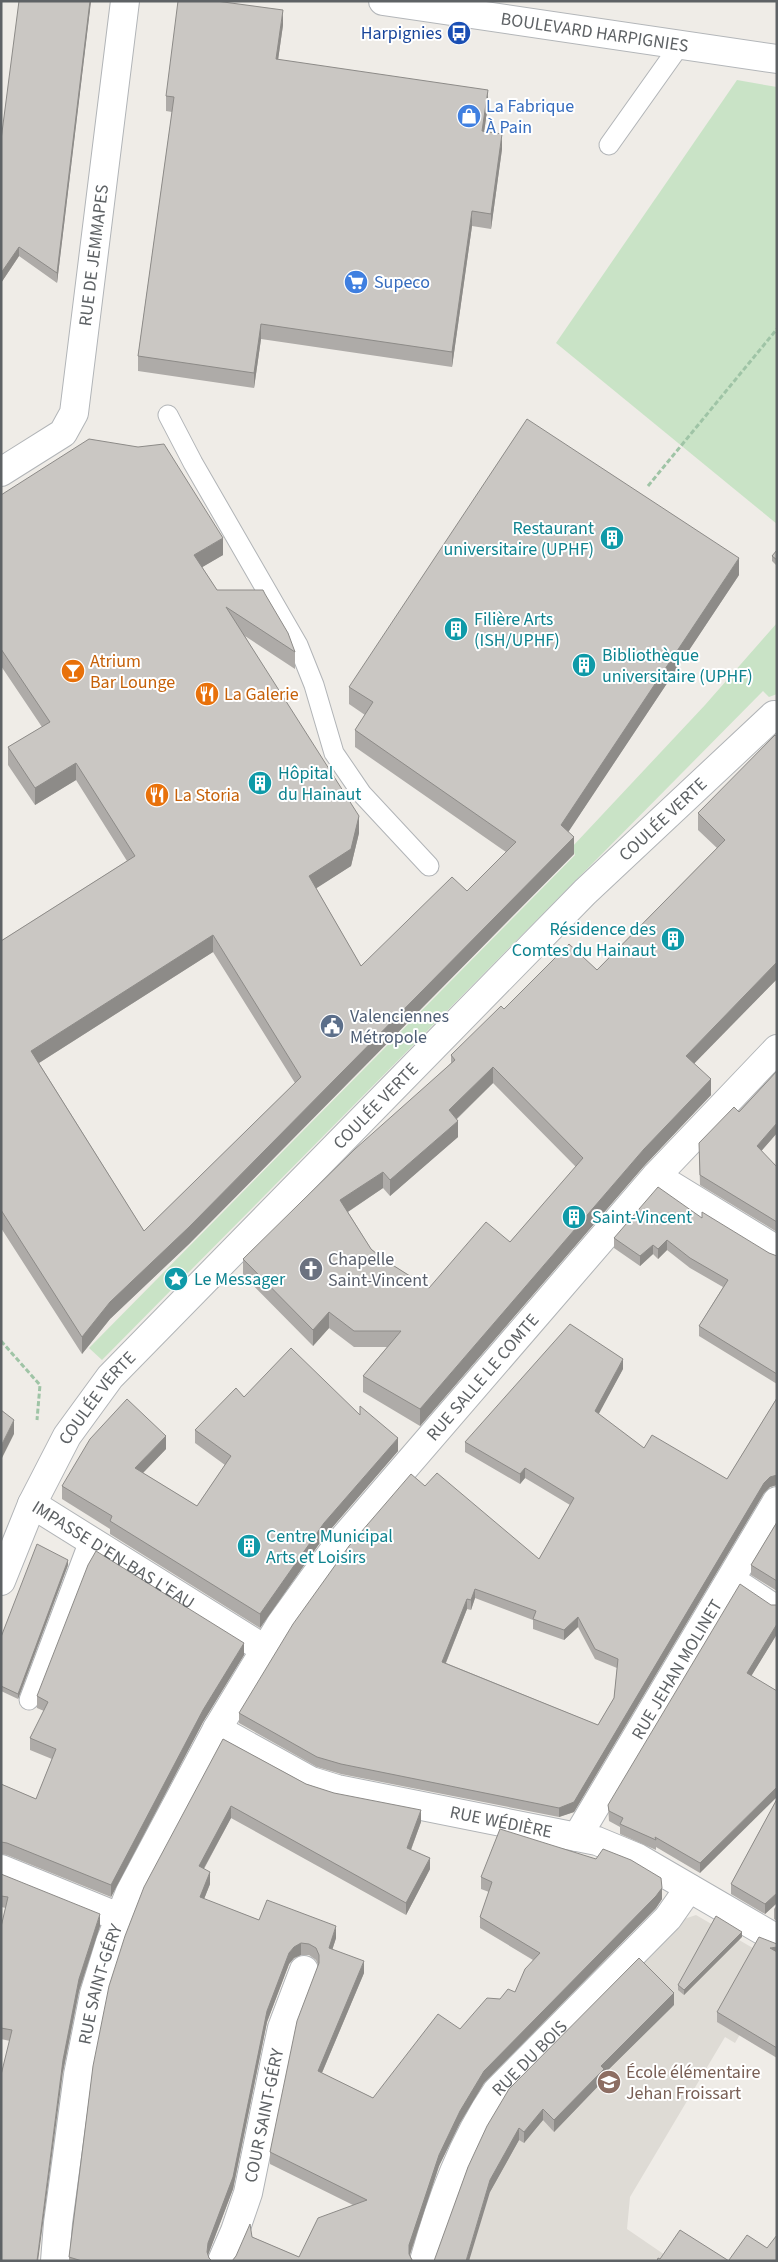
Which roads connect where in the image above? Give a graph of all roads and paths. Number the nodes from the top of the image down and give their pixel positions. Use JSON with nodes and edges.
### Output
{"nodes":[{"id":1,"x":125,"y":1,"type":"edge"},
{"id":2,"x":383,"y":1,"type":"edge"},
{"id":3,"x":680,"y":45,"type":"junction"},
{"id":4,"x":777,"y":58,"type":"edge"},
{"id":5,"x":609,"y":145,"type":"dead end"},
{"id":6,"x":777,"y":329,"type":"edge"},
{"id":7,"x":168,"y":415,"type":"dead end"},
{"id":8,"x":1,"y":472,"type":"edge"},
{"id":9,"x":648,"y":486,"type":"dead end"},
{"id":10,"x":774,"y":715,"type":"dead end"},
{"id":11,"x":429,"y":866,"type":"dead end"},
{"id":12,"x":777,"y":1049,"type":"edge"},
{"id":13,"x":656,"y":1176,"type":"junction"},
{"id":14,"x":777,"y":1250,"type":"edge"},
{"id":15,"x":1,"y":1341,"type":"edge"},
{"id":16,"x":37,"y":1422,"type":"dead end"},
{"id":17,"x":777,"y":1501,"type":"edge"},
{"id":18,"x":32,"y":1504,"type":"junction"},
{"id":19,"x":90,"y":1538,"type":"junction"},
{"id":20,"x":733,"y":1576,"type":"junction"},
{"id":21,"x":1,"y":1580,"type":"edge"},
{"id":22,"x":777,"y":1605,"type":"edge"},
{"id":23,"x":266,"y":1650,"type":"junction"},
{"id":24,"x":29,"y":1700,"type":"dead end"},
{"id":25,"x":217,"y":1729,"type":"junction"},
{"id":26,"x":577,"y":1837,"type":"junction"},
{"id":27,"x":1,"y":1869,"type":"edge"},
{"id":28,"x":689,"y":1888,"type":"junction"},
{"id":29,"x":120,"y":1918,"type":"junction"},
{"id":30,"x":777,"y":1939,"type":"edge"},
{"id":31,"x":304,"y":1970,"type":"dead end"},
{"id":32,"x":55,"y":2261,"type":"edge"},
{"id":33,"x":222,"y":2261,"type":"edge"},
{"id":34,"x":424,"y":2261,"type":"edge"}],
"edges":[{"from":1,"to":8,"type":"street","name":"RUE DE JEMMAPES"},
{"from":2,"to":3,"type":"street","name":"BOULEVARD HARPIGNIES"},
{"from":3,"to":4,"type":"street","name":"BOULEVARD HARPIGNIES"},
{"from":3,"to":5,"type":"lane"},
{"from":6,"to":9,"type":"path"},
{"from":7,"to":11,"type":"lane"},
{"from":10,"to":18,"type":"street","name":"COULÉE VERTE"},
{"from":12,"to":13,"type":"street","name":"RUE SALLE LE COMTE"},
{"from":13,"to":14,"type":"street"},
{"from":13,"to":23,"type":"street","name":"RUE SALLE LE COMTE"},
{"from":15,"to":16,"type":"path"},
{"from":17,"to":20,"type":"street","name":"RUE JEHAN MOLINET"},
{"from":18,"to":19,"type":"street","name":"IMPASSE D'EN-BAS L'EAU"},
{"from":18,"to":21,"type":"street","name":"IMPASSE D'EN-BAS L'EAU"},
{"from":19,"to":23,"type":"street","name":"IMPASSE D'EN-BAS L'EAU"},
{"from":19,"to":24,"type":"lane"},
{"from":20,"to":22,"type":"lane"},
{"from":20,"to":26,"type":"street","name":"RUE JEHAN MOLINET"},
{"from":23,"to":25,"type":"street","name":"RUE SALLE LE COMTE"},
{"from":25,"to":26,"type":"street","name":"RUE WÉDIÈRE"},
{"from":25,"to":29,"type":"street","name":"RUE SAINT-GÉRY"},
{"from":26,"to":28,"type":"street","name":"RUE WÉDIÈRE"},
{"from":27,"to":29,"type":"street"},
{"from":28,"to":30,"type":"street","name":"RUE WÉDIÈRE"},
{"from":28,"to":34,"type":"street","name":"RUE DU BOIS"},
{"from":29,"to":32,"type":"street","name":"RUE SAINT-GÉRY"},
{"from":31,"to":33,"type":"street","name":"COUR SAINT-GÉRY"}]}
